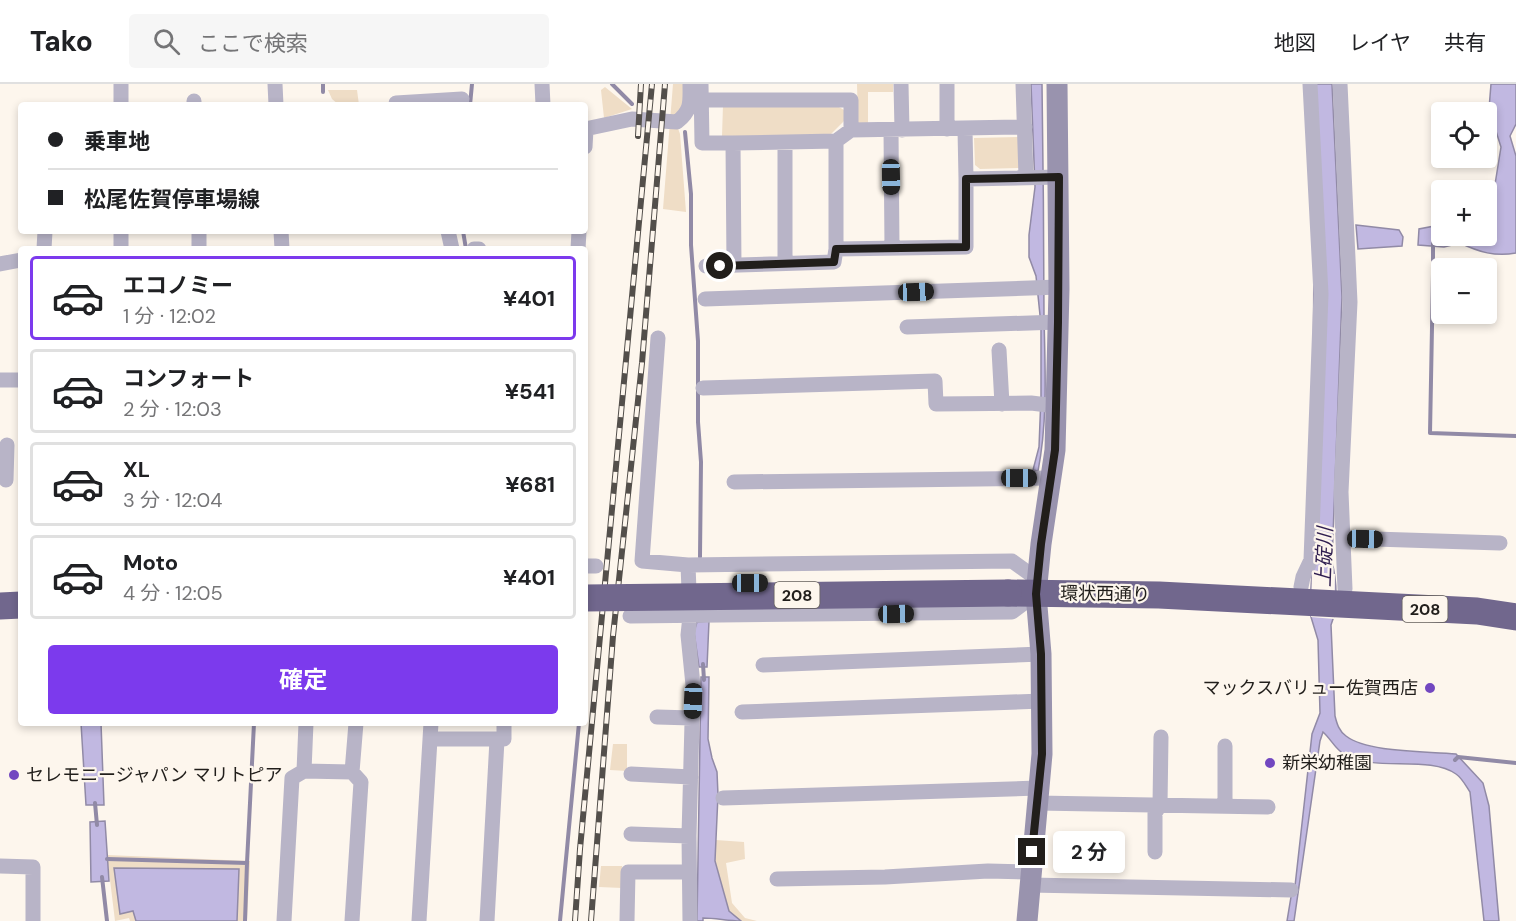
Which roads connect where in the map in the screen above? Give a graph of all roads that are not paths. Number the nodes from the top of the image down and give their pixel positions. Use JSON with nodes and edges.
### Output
{"nodes":[{"id":1,"x":121,"y":84,"type":"edge"},
{"id":2,"x":275,"y":84,"type":"edge"},
{"id":3,"x":542,"y":84,"type":"edge"},
{"id":4,"x":690,"y":84,"type":"edge"},
{"id":5,"x":901,"y":84,"type":"edge"},
{"id":6,"x":947,"y":84,"type":"edge"},
{"id":7,"x":1023,"y":84,"type":"edge"},
{"id":8,"x":1057,"y":84,"type":"edge"},
{"id":9,"x":1310,"y":84,"type":"edge"},
{"id":10,"x":1340,"y":84,"type":"edge"},
{"id":11,"x":701,"y":92,"type":"edge"},
{"id":12,"x":462,"y":96,"type":"edge"},
{"id":13,"x":121,"y":102,"type":"edge"},
{"id":14,"x":276,"y":102,"type":"edge"},
{"id":15,"x":405,"y":102,"type":"edge"},
{"id":16,"x":543,"y":102,"type":"edge"},
{"id":17,"x":1025,"y":127,"type":"junction"},
{"id":18,"x":588,"y":129,"type":"edge"},
{"id":19,"x":947,"y":129,"type":"junction"},
{"id":20,"x":965,"y":129,"type":"junction"},
{"id":21,"x":851,"y":130,"type":"junction"},
{"id":22,"x":896,"y":130,"type":"junction"},
{"id":23,"x":836,"y":141,"type":"junction"},
{"id":24,"x":785,"y":143,"type":"junction"},
{"id":25,"x":733,"y":144,"type":"junction"},
{"id":26,"x":1041,"y":177,"type":"junction"},
{"id":27,"x":966,"y":179,"type":"junction"},
{"id":28,"x":892,"y":248,"type":"junction"},
{"id":29,"x":836,"y":249,"type":"junction"},
{"id":30,"x":18,"y":261,"type":"edge"},
{"id":31,"x":786,"y":263,"type":"junction"},
{"id":32,"x":0,"y":264,"type":"edge"},
{"id":33,"x":734,"y":265,"type":"junction"},
{"id":34,"x":706,"y":266,"type":"dead end"},
{"id":35,"x":1046,"y":287,"type":"junction"},
{"id":36,"x":705,"y":299,"type":"dead end"},
{"id":37,"x":1047,"y":322,"type":"junction"},
{"id":38,"x":907,"y":327,"type":"dead end"},
{"id":39,"x":658,"y":338,"type":"dead end"},
{"id":40,"x":999,"y":351,"type":"dead end"},
{"id":41,"x":0,"y":380,"type":"edge"},
{"id":42,"x":18,"y":380,"type":"edge"},
{"id":43,"x":703,"y":388,"type":"dead end"},
{"id":44,"x":1002,"y":404,"type":"junction"},
{"id":45,"x":1047,"y":405,"type":"junction"},
{"id":46,"x":7,"y":445,"type":"dead end"},
{"id":47,"x":1051,"y":478,"type":"junction"},
{"id":48,"x":9,"y":479,"type":"edge"},
{"id":49,"x":734,"y":482,"type":"dead end"},
{"id":50,"x":1342,"y":538,"type":"junction"},
{"id":51,"x":1500,"y":543,"type":"dead end"},
{"id":52,"x":688,"y":565,"type":"junction"},
{"id":53,"x":589,"y":572,"type":"edge"},
{"id":54,"x":1037,"y":586,"type":"junction"},
{"id":55,"x":1008,"y":587,"type":"junction"},
{"id":56,"x":0,"y":588,"type":"edge"},
{"id":57,"x":18,"y":588,"type":"edge"},
{"id":58,"x":1323,"y":593,"type":"junction"},
{"id":59,"x":1516,"y":597,"type":"edge"},
{"id":60,"x":588,"y":598,"type":"edge"},
{"id":61,"x":18,"y":605,"type":"edge"},
{"id":62,"x":0,"y":606,"type":"edge"},
{"id":63,"x":630,"y":616,"type":"dead end"},
{"id":64,"x":690,"y":616,"type":"junction"},
{"id":65,"x":1516,"y":617,"type":"edge"},
{"id":66,"x":1041,"y":654,"type":"junction"},
{"id":67,"x":763,"y":665,"type":"dead end"},
{"id":68,"x":1042,"y":701,"type":"junction"},
{"id":69,"x":742,"y":712,"type":"dead end"},
{"id":70,"x":657,"y":717,"type":"dead end"},
{"id":71,"x":692,"y":718,"type":"junction"},
{"id":72,"x":306,"y":726,"type":"edge"},
{"id":73,"x":356,"y":726,"type":"edge"},
{"id":74,"x":504,"y":726,"type":"edge"},
{"id":75,"x":431,"y":731,"type":"edge"},
{"id":76,"x":1161,"y":737,"type":"dead end"},
{"id":77,"x":497,"y":740,"type":"junction"},
{"id":78,"x":1225,"y":746,"type":"dead end"},
{"id":79,"x":304,"y":771,"type":"junction"},
{"id":80,"x":352,"y":772,"type":"junction"},
{"id":81,"x":631,"y":774,"type":"dead end"},
{"id":82,"x":691,"y":777,"type":"junction"},
{"id":83,"x":1038,"y":796,"type":"junction"},
{"id":84,"x":723,"y":798,"type":"dead end"},
{"id":85,"x":1160,"y":805,"type":"junction"},
{"id":86,"x":1225,"y":806,"type":"junction"},
{"id":87,"x":1268,"y":807,"type":"dead end"},
{"id":88,"x":631,"y":834,"type":"dead end"},
{"id":89,"x":689,"y":836,"type":"junction"},
{"id":90,"x":1155,"y":852,"type":"dead end"},
{"id":91,"x":0,"y":866,"type":"edge"},
{"id":92,"x":689,"y":872,"type":"junction"},
{"id":93,"x":1030,"y":878,"type":"junction"},
{"id":94,"x":777,"y":879,"type":"dead end"},
{"id":95,"x":1291,"y":890,"type":"dead end"},
{"id":96,"x":33,"y":921,"type":"edge"},
{"id":97,"x":284,"y":921,"type":"edge"},
{"id":98,"x":352,"y":921,"type":"edge"},
{"id":99,"x":419,"y":921,"type":"edge"},
{"id":100,"x":487,"y":921,"type":"edge"},
{"id":101,"x":627,"y":921,"type":"edge"},
{"id":102,"x":690,"y":921,"type":"edge"},
{"id":103,"x":1027,"y":921,"type":"edge"}],
"edges":[{"from":1,"to":13,"type":"street"},
{"from":2,"to":14,"type":"street"},
{"from":3,"to":16,"type":"street"},
{"from":4,"to":18,"type":"street"},
{"from":5,"to":22,"type":"street"},
{"from":6,"to":19,"type":"street"},
{"from":7,"to":17,"type":"street"},
{"from":8,"to":26,"type":"main road"},
{"from":9,"to":58,"type":"street"},
{"from":10,"to":50,"type":"street"},
{"from":11,"to":21,"type":"street"},
{"from":11,"to":25,"type":"street"},
{"from":12,"to":15,"type":"street"},
{"from":17,"to":20,"type":"street"},
{"from":17,"to":26,"type":"street"},
{"from":19,"to":20,"type":"street"},
{"from":19,"to":22,"type":"street"},
{"from":20,"to":27,"type":"street"},
{"from":21,"to":22,"type":"street"},
{"from":21,"to":23,"type":"street"},
{"from":22,"to":28,"type":"street"},
{"from":23,"to":24,"type":"street"},
{"from":23,"to":29,"type":"street"},
{"from":24,"to":25,"type":"street"},
{"from":24,"to":31,"type":"street"},
{"from":25,"to":33,"type":"street"},
{"from":26,"to":27,"type":"street"},
{"from":26,"to":35,"type":"main road"},
{"from":27,"to":28,"type":"street"},
{"from":28,"to":29,"type":"street"},
{"from":29,"to":31,"type":"street"},
{"from":30,"to":32,"type":"street"},
{"from":31,"to":33,"type":"street"},
{"from":33,"to":34,"type":"street"},
{"from":35,"to":36,"type":"street"},
{"from":35,"to":37,"type":"main road"},
{"from":37,"to":38,"type":"street"},
{"from":37,"to":45,"type":"main road"},
{"from":39,"to":52,"type":"street"},
{"from":40,"to":44,"type":"street"},
{"from":41,"to":42,"type":"street"},
{"from":43,"to":44,"type":"street"},
{"from":44,"to":45,"type":"street"},
{"from":45,"to":47,"type":"main road"},
{"from":46,"to":48,"type":"street"},
{"from":47,"to":49,"type":"street"},
{"from":47,"to":54,"type":"main road"},
{"from":50,"to":51,"type":"street"},
{"from":50,"to":58,"type":"street"},
{"from":52,"to":54,"type":"street"},
{"from":52,"to":64,"type":"street"},
{"from":53,"to":55,"type":"highway","name":"環状西通り","number":"208"},
{"from":54,"to":55,"type":"highway","name":"環状西通り","number":"208"},
{"from":54,"to":58,"type":"highway","name":"環状西通り","number":"208"},
{"from":54,"to":64,"type":"street"},
{"from":54,"to":66,"type":"main road"},
{"from":55,"to":60,"type":"highway","name":"環状西通り","number":"208","bridge":true},
{"from":56,"to":57,"type":"highway"},
{"from":58,"to":59,"type":"highway","name":"環状西通り","number":"208"},
{"from":58,"to":65,"type":"highway","name":"環状西通り","number":"208"},
{"from":61,"to":62,"type":"highway"},
{"from":63,"to":64,"type":"street"},
{"from":64,"to":71,"type":"street"},
{"from":66,"to":67,"type":"street"},
{"from":66,"to":68,"type":"main road"},
{"from":68,"to":69,"type":"street"},
{"from":68,"to":83,"type":"main road"},
{"from":70,"to":71,"type":"street"},
{"from":71,"to":82,"type":"street"},
{"from":72,"to":79,"type":"street"},
{"from":73,"to":80,"type":"street"},
{"from":74,"to":77,"type":"street"},
{"from":75,"to":77,"type":"street"},
{"from":75,"to":99,"type":"street"},
{"from":76,"to":85,"type":"street"},
{"from":77,"to":100,"type":"street"},
{"from":78,"to":86,"type":"street"},
{"from":79,"to":80,"type":"street"},
{"from":79,"to":97,"type":"street"},
{"from":80,"to":98,"type":"street"},
{"from":81,"to":82,"type":"street"},
{"from":82,"to":89,"type":"street"},
{"from":83,"to":84,"type":"street"},
{"from":83,"to":85,"type":"street"},
{"from":83,"to":93,"type":"main road"},
{"from":85,"to":86,"type":"street"},
{"from":85,"to":90,"type":"street"},
{"from":86,"to":87,"type":"street"},
{"from":88,"to":89,"type":"street"},
{"from":89,"to":92,"type":"street"},
{"from":91,"to":96,"type":"street"},
{"from":92,"to":101,"type":"street"},
{"from":92,"to":102,"type":"street"},
{"from":93,"to":94,"type":"street"},
{"from":93,"to":95,"type":"street"},
{"from":93,"to":103,"type":"main road"}]}
